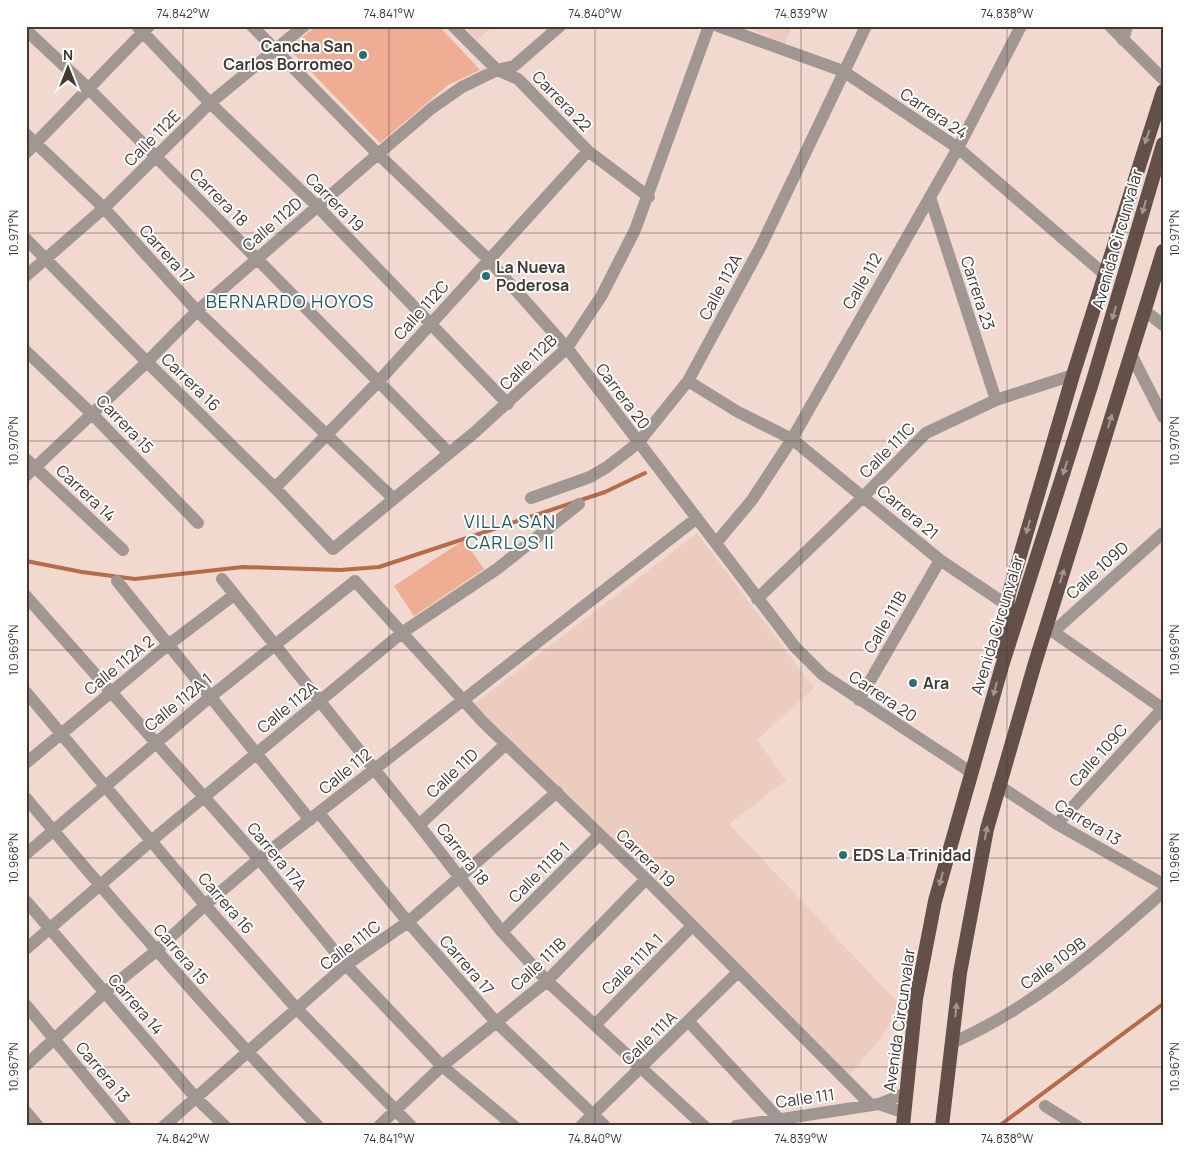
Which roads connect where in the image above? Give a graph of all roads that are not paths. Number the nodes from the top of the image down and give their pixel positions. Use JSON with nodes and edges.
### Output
{"nodes":[{"id":1,"x":252,"y":26,"type":"edge"},
{"id":2,"x":304,"y":26,"type":"edge"},
{"id":3,"x":453,"y":26,"type":"edge"},
{"id":4,"x":560,"y":26,"type":"edge"},
{"id":5,"x":709,"y":26,"type":"edge"},
{"id":6,"x":718,"y":26,"type":"edge"},
{"id":7,"x":866,"y":26,"type":"edge"},
{"id":8,"x":1021,"y":26,"type":"edge"},
{"id":9,"x":1110,"y":26,"type":"edge"},
{"id":10,"x":1127,"y":26,"type":"edge"},
{"id":11,"x":143,"y":28,"type":"edge"},
{"id":12,"x":26,"y":30,"type":"edge"},
{"id":13,"x":1123,"y":40,"type":"junction"},
{"id":14,"x":274,"y":48,"type":"junction"},
{"id":15,"x":497,"y":70,"type":"junction"},
{"id":16,"x":843,"y":71,"type":"junction"},
{"id":17,"x":1163,"y":79,"type":"edge"},
{"id":18,"x":89,"y":89,"type":"junction"},
{"id":19,"x":1163,"y":91,"type":"edge"},
{"id":20,"x":210,"y":103,"type":"junction"},
{"id":21,"x":31,"y":138,"type":"edge"},
{"id":22,"x":1163,"y":144,"type":"edge"},
{"id":23,"x":958,"y":148,"type":"junction"},
{"id":24,"x":588,"y":151,"type":"junction"},
{"id":25,"x":26,"y":153,"type":"edge"},
{"id":26,"x":378,"y":154,"type":"junction"},
{"id":27,"x":156,"y":157,"type":"junction"},
{"id":28,"x":649,"y":197,"type":"junction"},
{"id":29,"x":930,"y":197,"type":"junction"},
{"id":30,"x":317,"y":206,"type":"junction"},
{"id":31,"x":104,"y":208,"type":"junction"},
{"id":32,"x":26,"y":238,"type":"edge"},
{"id":33,"x":1163,"y":251,"type":"edge"},
{"id":34,"x":46,"y":258,"type":"junction"},
{"id":35,"x":258,"y":258,"type":"junction"},
{"id":36,"x":488,"y":259,"type":"junction"},
{"id":37,"x":1103,"y":273,"type":"junction"},
{"id":38,"x":26,"y":276,"type":"edge"},
{"id":39,"x":1144,"y":310,"type":"junction"},
{"id":40,"x":197,"y":311,"type":"junction"},
{"id":41,"x":429,"y":324,"type":"junction"},
{"id":42,"x":1163,"y":325,"type":"edge"},
{"id":43,"x":567,"y":348,"type":"junction"},
{"id":44,"x":26,"y":351,"type":"edge"},
{"id":45,"x":1131,"y":354,"type":"junction"},
{"id":46,"x":147,"y":362,"type":"junction"},
{"id":47,"x":1072,"y":374,"type":"junction"},
{"id":48,"x":688,"y":381,"type":"junction"},
{"id":49,"x":378,"y":382,"type":"junction"},
{"id":50,"x":996,"y":400,"type":"junction"},
{"id":51,"x":508,"y":404,"type":"junction"},
{"id":52,"x":93,"y":415,"type":"junction"},
{"id":53,"x":1163,"y":417,"type":"edge"},
{"id":54,"x":327,"y":435,"type":"junction"},
{"id":55,"x":792,"y":439,"type":"junction"},
{"id":56,"x":638,"y":443,"type":"junction"},
{"id":57,"x":449,"y":453,"type":"junction"},
{"id":58,"x":29,"y":467,"type":"edge"},
{"id":59,"x":275,"y":488,"type":"junction"},
{"id":60,"x":864,"y":496,"type":"junction"},
{"id":61,"x":531,"y":498,"type":"dead end"},
{"id":62,"x":394,"y":499,"type":"junction"},
{"id":63,"x":579,"y":504,"type":"dead end"},
{"id":64,"x":697,"y":518,"type":"junction"},
{"id":65,"x":198,"y":523,"type":"dead end"},
{"id":66,"x":1163,"y":533,"type":"edge"},
{"id":67,"x":716,"y":543,"type":"junction"},
{"id":68,"x":333,"y":549,"type":"joint"},
{"id":69,"x":123,"y":550,"type":"dead end"},
{"id":70,"x":940,"y":560,"type":"junction"},
{"id":71,"x":222,"y":579,"type":"dead end"},
{"id":72,"x":117,"y":580,"type":"dead end"},
{"id":73,"x":234,"y":595,"type":"junction"},
{"id":74,"x":26,"y":596,"type":"edge"},
{"id":75,"x":757,"y":599,"type":"junction"},
{"id":76,"x":1007,"y":605,"type":"junction"},
{"id":77,"x":1050,"y":629,"type":"junction"},
{"id":78,"x":403,"y":632,"type":"junction"},
{"id":79,"x":168,"y":645,"type":"junction"},
{"id":80,"x":275,"y":645,"type":"junction"},
{"id":81,"x":1002,"y":666,"type":"junction"},
{"id":82,"x":26,"y":692,"type":"edge"},
{"id":83,"x":111,"y":692,"type":"junction"},
{"id":84,"x":210,"y":697,"type":"junction"},
{"id":85,"x":463,"y":700,"type":"junction"},
{"id":86,"x":859,"y":700,"type":"junction"},
{"id":87,"x":320,"y":702,"type":"junction"},
{"id":88,"x":1163,"y":708,"type":"edge"},
{"id":89,"x":62,"y":733,"type":"junction"},
{"id":90,"x":154,"y":742,"type":"junction"},
{"id":91,"x":506,"y":744,"type":"junction"},
{"id":92,"x":258,"y":753,"type":"junction"},
{"id":93,"x":26,"y":763,"type":"edge"},
{"id":94,"x":373,"y":769,"type":"junction"},
{"id":95,"x":972,"y":773,"type":"junction"},
{"id":96,"x":104,"y":785,"type":"junction"},
{"id":97,"x":998,"y":785,"type":"junction"},
{"id":98,"x":556,"y":792,"type":"junction"},
{"id":99,"x":205,"y":797,"type":"junction"},
{"id":100,"x":26,"y":798,"type":"edge"},
{"id":101,"x":314,"y":816,"type":"junction"},
{"id":102,"x":1058,"y":824,"type":"junction"},
{"id":103,"x":419,"y":825,"type":"junction"},
{"id":104,"x":53,"y":830,"type":"junction"},
{"id":105,"x":599,"y":835,"type":"junction"},
{"id":106,"x":151,"y":841,"type":"junction"},
{"id":107,"x":26,"y":854,"type":"edge"},
{"id":108,"x":259,"y":859,"type":"junction"},
{"id":109,"x":460,"y":877,"type":"junction"},
{"id":110,"x":646,"y":879,"type":"junction"},
{"id":111,"x":1163,"y":884,"type":"edge"},
{"id":112,"x":100,"y":886,"type":"junction"},
{"id":113,"x":1163,"y":892,"type":"edge"},
{"id":114,"x":26,"y":901,"type":"edge"},
{"id":115,"x":205,"y":905,"type":"junction"},
{"id":116,"x":408,"y":922,"type":"junction"},
{"id":117,"x":692,"y":926,"type":"junction"},
{"id":118,"x":50,"y":929,"type":"junction"},
{"id":119,"x":502,"y":932,"type":"junction"},
{"id":120,"x":26,"y":949,"type":"edge"},
{"id":121,"x":156,"y":951,"type":"junction"},
{"id":122,"x":346,"y":965,"type":"junction"},
{"id":123,"x":738,"y":972,"type":"junction"},
{"id":124,"x":547,"y":981,"type":"junction"},
{"id":125,"x":104,"y":993,"type":"junction"},
{"id":126,"x":26,"y":1004,"type":"edge"},
{"id":127,"x":297,"y":1010,"type":"junction"},
{"id":128,"x":496,"y":1022,"type":"junction"},
{"id":129,"x":689,"y":1022,"type":"junction"},
{"id":130,"x":595,"y":1025,"type":"junction"},
{"id":131,"x":55,"y":1040,"type":"junction"},
{"id":132,"x":952,"y":1044,"type":"junction"},
{"id":133,"x":246,"y":1053,"type":"junction"},
{"id":134,"x":26,"y":1064,"type":"edge"},
{"id":135,"x":442,"y":1066,"type":"junction"},
{"id":136,"x":642,"y":1068,"type":"junction"},
{"id":137,"x":906,"y":1093,"type":"junction"},
{"id":138,"x":196,"y":1098,"type":"junction"},
{"id":139,"x":875,"y":1104,"type":"junction"},
{"id":140,"x":1045,"y":1106,"type":"dead end"},
{"id":141,"x":395,"y":1111,"type":"junction"},
{"id":142,"x":26,"y":1112,"type":"edge"},
{"id":143,"x":594,"y":1114,"type":"junction"},
{"id":144,"x":778,"y":1118,"type":"junction"},
{"id":145,"x":904,"y":1118,"type":"edge"},
{"id":146,"x":38,"y":1126,"type":"edge"},
{"id":147,"x":126,"y":1126,"type":"edge"},
{"id":148,"x":164,"y":1126,"type":"edge"},
{"id":149,"x":225,"y":1126,"type":"edge"},
{"id":150,"x":318,"y":1126,"type":"edge"},
{"id":151,"x":379,"y":1126,"type":"edge"},
{"id":152,"x":411,"y":1126,"type":"edge"},
{"id":153,"x":514,"y":1126,"type":"edge"},
{"id":154,"x":581,"y":1126,"type":"edge"},
{"id":155,"x":605,"y":1126,"type":"edge"},
{"id":156,"x":704,"y":1126,"type":"edge"},
{"id":157,"x":736,"y":1126,"type":"edge"},
{"id":158,"x":942,"y":1126,"type":"edge"},
{"id":159,"x":1077,"y":1126,"type":"edge"}],
"edges":[{"from":1,"to":14,"type":"street","name":"Carrera 20"},
{"from":2,"to":14,"type":"street","name":"Calle 112E"},
{"from":3,"to":15,"type":"street","name":"Carrera 22"},
{"from":4,"to":15,"type":"street","name":"Calle 112D"},
{"from":5,"to":28,"type":"street","name":"Calle 112B"},
{"from":6,"to":16,"type":"street","name":"Carrera 24"},
{"from":7,"to":16,"type":"street","name":"Calle 112A"},
{"from":8,"to":23,"type":"street","name":"Calle 112"},
{"from":9,"to":13,"type":"street"},
{"from":10,"to":13,"type":"street"},
{"from":11,"to":18,"type":"street"},
{"from":11,"to":20,"type":"street","name":"Carrera 19"},
{"from":12,"to":18,"type":"street","name":"Carrera 18"},
{"from":13,"to":17,"type":"street"},
{"from":14,"to":20,"type":"street","name":"Calle 112E"},
{"from":14,"to":26,"type":"street","name":"Carrera 20"},
{"from":15,"to":24,"type":"street","name":"Carrera 22"},
{"from":15,"to":26,"type":"street","name":"Calle 112D"},
{"from":16,"to":23,"type":"street","name":"Carrera 24"},
{"from":16,"to":48,"type":"street","name":"Calle 112A"},
{"from":18,"to":21,"type":"street"},
{"from":18,"to":27,"type":"street","name":"Carrera 18"},
{"from":19,"to":37,"type":"highway","one_way":true},
{"from":20,"to":27,"type":"street","name":"Calle 112E"},
{"from":20,"to":30,"type":"street","name":"Carrera 19"},
{"from":21,"to":25,"type":"street"},
{"from":21,"to":31,"type":"street","name":"Carrera 17"},
{"from":22,"to":81,"type":"highway","name":"Avenida Circunvalar","one_way":true},
{"from":23,"to":29,"type":"street","name":"Calle 112"},
{"from":23,"to":37,"type":"street","name":"Carrera 24"},
{"from":24,"to":28,"type":"street","name":"Carrera 22"},
{"from":24,"to":36,"type":"street","name":"Calle 112C"},
{"from":26,"to":30,"type":"street","name":"Calle 112D"},
{"from":26,"to":36,"type":"street","name":"Carrera 20"},
{"from":27,"to":31,"type":"street","name":"Calle 112E"},
{"from":27,"to":35,"type":"street","name":"Carrera 18"},
{"from":28,"to":43,"type":"street","name":"Calle 112B"},
{"from":29,"to":50,"type":"street","name":"Carrera 23"},
{"from":29,"to":55,"type":"street","name":"Calle 112"},
{"from":30,"to":35,"type":"street","name":"Calle 112D"},
{"from":30,"to":41,"type":"street","name":"Carrera 19"},
{"from":31,"to":34,"type":"street","name":"Calle 112E"},
{"from":31,"to":40,"type":"street","name":"Carrera 17"},
{"from":32,"to":34,"type":"street","name":"Carrera 16"},
{"from":33,"to":39,"type":"highway"},
{"from":34,"to":38,"type":"street","name":"Calle 112E"},
{"from":34,"to":46,"type":"street","name":"Carrera 16"},
{"from":35,"to":40,"type":"street","name":"Calle 112D"},
{"from":35,"to":49,"type":"street","name":"Carrera 18"},
{"from":36,"to":41,"type":"street","name":"Calle 112C"},
{"from":36,"to":43,"type":"street","name":"Carrera 20"},
{"from":37,"to":47,"type":"highway"},
{"from":39,"to":42,"type":"street"},
{"from":39,"to":45,"type":"highway"},
{"from":40,"to":46,"type":"street","name":"Calle 112D"},
{"from":40,"to":54,"type":"street","name":"Carrera 17"},
{"from":41,"to":49,"type":"street","name":"Calle 112C"},
{"from":41,"to":51,"type":"street","name":"Carrera 19"},
{"from":43,"to":51,"type":"street","name":"Calle 112B"},
{"from":43,"to":56,"type":"street","name":"Carrera 20"},
{"from":44,"to":52,"type":"street","name":"Carrera 15"},
{"from":45,"to":53,"type":"street"},
{"from":77,"to":45,"type":"highway","one_way":true},
{"from":46,"to":52,"type":"street","name":"Calle 112D"},
{"from":46,"to":59,"type":"street","name":"Carrera 16"},
{"from":47,"to":50,"type":"street","name":"Calle 111C"},
{"from":47,"to":76,"type":"highway","one_way":true},
{"from":48,"to":55,"type":"street","name":"Carrera 21"},
{"from":48,"to":56,"type":"street","name":"Calle 112A"},
{"from":49,"to":54,"type":"street","name":"Calle 112C"},
{"from":49,"to":57,"type":"street","name":"Carrera 18"},
{"from":50,"to":60,"type":"street","name":"Calle 111C"},
{"from":51,"to":57,"type":"street","name":"Calle 112B"},
{"from":52,"to":58,"type":"street","name":"Calle 112D"},
{"from":52,"to":65,"type":"street","name":"Carrera 15"},
{"from":54,"to":59,"type":"street","name":"Calle 112C"},
{"from":54,"to":62,"type":"street","name":"Carrera 17"},
{"from":55,"to":60,"type":"street","name":"Carrera 21"},
{"from":55,"to":67,"type":"street","name":"Calle 112"},
{"from":56,"to":61,"type":"street","name":"Calle 112A"},
{"from":56,"to":64,"type":"street","name":"Carrera 20"},
{"from":57,"to":62,"type":"street","name":"Calle 112B"},
{"from":58,"to":69,"type":"street","name":"Carrera 14"},
{"from":59,"to":68,"type":"street","name":"Carrera 16"},
{"from":60,"to":70,"type":"street","name":"Carrera 21"},
{"from":60,"to":75,"type":"street","name":"Calle 111C"},
{"from":62,"to":68,"type":"street","name":"Calle 112B"},
{"from":63,"to":78,"type":"street","name":"Calle 112A"},
{"from":64,"to":67,"type":"street","name":"Carrera 20"},
{"from":64,"to":85,"type":"street","name":"Calle 112"},
{"from":66,"to":77,"type":"street","name":"Calle 109D"},
{"from":67,"to":75,"type":"street","name":"Carrera 20"},
{"from":70,"to":76,"type":"street","name":"Carrera 21"},
{"from":70,"to":86,"type":"street","name":"Calle 111B"},
{"from":71,"to":73,"type":"street","name":"Carrera 18"},
{"from":72,"to":79,"type":"street","name":"Carrera 17"},
{"from":73,"to":79,"type":"street","name":"Calle 112A 2"},
{"from":73,"to":80,"type":"street","name":"Carrera 18"},
{"from":74,"to":83,"type":"street","name":"Carrera 17A"},
{"from":75,"to":86,"type":"street","name":"Carrera 20"},
{"from":76,"to":81,"type":"highway"},
{"from":77,"to":88,"type":"street"},
{"from":77,"to":97,"type":"highway"},
{"from":78,"to":80,"type":"street","name":"Calle 112A 1"},
{"from":78,"to":85,"type":"street","name":"Carrera 19"},
{"from":78,"to":87,"type":"street","name":"Calle 112A"},
{"from":79,"to":83,"type":"street","name":"Calle 112A 2"},
{"from":79,"to":84,"type":"street","name":"Carrera 17"},
{"from":80,"to":84,"type":"street","name":"Calle 112A 1"},
{"from":80,"to":87,"type":"street","name":"Carrera 18"},
{"from":81,"to":95,"type":"highway","name":"Avenida Circunvalar","one_way":true},
{"from":82,"to":89,"type":"street","name":"Carrera 16"},
{"from":83,"to":89,"type":"street","name":"Calle 112A 2"},
{"from":83,"to":90,"type":"street","name":"Carrera 17A"},
{"from":84,"to":90,"type":"street","name":"Calle 112A 1"},
{"from":84,"to":92,"type":"street","name":"Carrera 17"},
{"from":85,"to":91,"type":"street","name":"Carrera 19"},
{"from":85,"to":94,"type":"street","name":"Calle 112"},
{"from":86,"to":95,"type":"street","name":"Carrera 20"},
{"from":87,"to":92,"type":"street","name":"Calle 112A"},
{"from":87,"to":94,"type":"street","name":"Carrera 18"},
{"from":88,"to":102,"type":"street","name":"Calle 109C"},
{"from":89,"to":93,"type":"street","name":"Calle 112A 2"},
{"from":89,"to":96,"type":"street","name":"Carrera 16"},
{"from":90,"to":96,"type":"street","name":"Calle 112A 1"},
{"from":90,"to":99,"type":"street","name":"Carrera 17A"},
{"from":91,"to":98,"type":"street","name":"Carrera 19"},
{"from":91,"to":103,"type":"street","name":"Calle 11D"},
{"from":92,"to":99,"type":"street","name":"Calle 112A"},
{"from":92,"to":101,"type":"street","name":"Carrera 17"},
{"from":94,"to":101,"type":"street","name":"Calle 112"},
{"from":94,"to":103,"type":"street","name":"Carrera 18"},
{"from":95,"to":137,"type":"highway","name":"Avenida Circunvalar","one_way":true},
{"from":96,"to":104,"type":"street","name":"Calle 112A 1"},
{"from":96,"to":106,"type":"street","name":"Carrera 16"},
{"from":97,"to":102,"type":"street","name":"Carrera 13"},
{"from":132,"to":97,"type":"highway","one_way":true},
{"from":98,"to":105,"type":"street","name":"Carrera 19"},
{"from":98,"to":109,"type":"street","name":"Calle 111C"},
{"from":99,"to":106,"type":"street","name":"Calle 112A"},
{"from":99,"to":108,"type":"street","name":"Carrera 17A"},
{"from":100,"to":104,"type":"street","name":"Carrera 15"},
{"from":101,"to":108,"type":"street","name":"Calle 112"},
{"from":101,"to":116,"type":"street","name":"Carrera 17"},
{"from":102,"to":111,"type":"street","name":"Carrera 13"},
{"from":103,"to":109,"type":"street","name":"Carrera 18"},
{"from":104,"to":107,"type":"street","name":"Calle 112A 1"},
{"from":104,"to":112,"type":"street","name":"Carrera 15"},
{"from":105,"to":110,"type":"street","name":"Carrera 19"},
{"from":105,"to":119,"type":"street","name":"Calle 111B 1"},
{"from":106,"to":112,"type":"street","name":"Calle 112A"},
{"from":106,"to":115,"type":"street","name":"Carrera 16"},
{"from":108,"to":115,"type":"street","name":"Calle 112"},
{"from":108,"to":122,"type":"street","name":"Carrera 17A"},
{"from":109,"to":116,"type":"street","name":"Calle 111C"},
{"from":109,"to":119,"type":"street","name":"Carrera 18"},
{"from":110,"to":117,"type":"street","name":"Carrera 19"},
{"from":110,"to":124,"type":"street","name":"Calle 111B"},
{"from":112,"to":118,"type":"street","name":"Calle 112A"},
{"from":112,"to":121,"type":"street","name":"Carrera 15"},
{"from":113,"to":132,"type":"street","name":"Calle 109B"},
{"from":114,"to":118,"type":"street","name":"Carrera 14"},
{"from":115,"to":121,"type":"street","name":"Calle 112"},
{"from":115,"to":127,"type":"street","name":"Carrera 16"},
{"from":116,"to":122,"type":"street","name":"Calle 111C"},
{"from":116,"to":128,"type":"street","name":"Carrera 17"},
{"from":117,"to":123,"type":"street","name":"Carrera 19"},
{"from":117,"to":130,"type":"street","name":"Calle 111A 1"},
{"from":118,"to":120,"type":"street","name":"Calle 112A"},
{"from":118,"to":125,"type":"street","name":"Carrera 14"},
{"from":119,"to":124,"type":"street","name":"Carrera 18"},
{"from":121,"to":125,"type":"street","name":"Calle 112"},
{"from":121,"to":133,"type":"street","name":"Carrera 15"},
{"from":122,"to":127,"type":"street","name":"Calle 111C"},
{"from":122,"to":135,"type":"street","name":"Carrera 17A"},
{"from":123,"to":129,"type":"street","name":"Calle 111A"},
{"from":123,"to":139,"type":"street","name":"Carrera 19"},
{"from":124,"to":128,"type":"street","name":"Calle 111B"},
{"from":124,"to":130,"type":"street","name":"Carrera 18"},
{"from":125,"to":131,"type":"street","name":"Calle 112"},
{"from":125,"to":138,"type":"street","name":"Carrera 14"},
{"from":126,"to":131,"type":"street","name":"Carrera 13"},
{"from":127,"to":133,"type":"street","name":"Calle 111C"},
{"from":127,"to":141,"type":"street","name":"Carrera 16"},
{"from":128,"to":135,"type":"street","name":"Calle 111B"},
{"from":128,"to":143,"type":"street","name":"Carrera 17"},
{"from":129,"to":136,"type":"street","name":"Calle 111A"},
{"from":129,"to":144,"type":"street"},
{"from":130,"to":136,"type":"street","name":"Carrera 18"},
{"from":131,"to":134,"type":"street","name":"Calle 112"},
{"from":131,"to":147,"type":"street","name":"Carrera 13"},
{"from":132,"to":158,"type":"highway"},
{"from":133,"to":138,"type":"street","name":"Calle 111C"},
{"from":133,"to":150,"type":"street","name":"Carrera 15"},
{"from":135,"to":141,"type":"street","name":"Calle 111B"},
{"from":135,"to":153,"type":"street","name":"Carrera 17A"},
{"from":136,"to":143,"type":"street","name":"Calle 111A"},
{"from":136,"to":156,"type":"street","name":"Carrera 18"},
{"from":137,"to":139,"type":"street","name":"Calle 111"},
{"from":137,"to":145,"type":"highway","name":"Avenida Circunvalar"},
{"from":138,"to":148,"type":"street","name":"Calle 111C"},
{"from":138,"to":149,"type":"street","name":"Carrera 14"},
{"from":139,"to":144,"type":"street","name":"Calle 111"},
{"from":139,"to":145,"type":"street","name":"Calle 111"},
{"from":140,"to":159,"type":"street"},
{"from":141,"to":151,"type":"street","name":"Calle 111B"},
{"from":141,"to":152,"type":"street","name":"Carrera 16"},
{"from":142,"to":146,"type":"street"},
{"from":143,"to":154,"type":"street","name":"Calle 111A"},
{"from":143,"to":155,"type":"street","name":"Carrera 17"},
{"from":144,"to":157,"type":"street","name":"Calle 111"}]}
